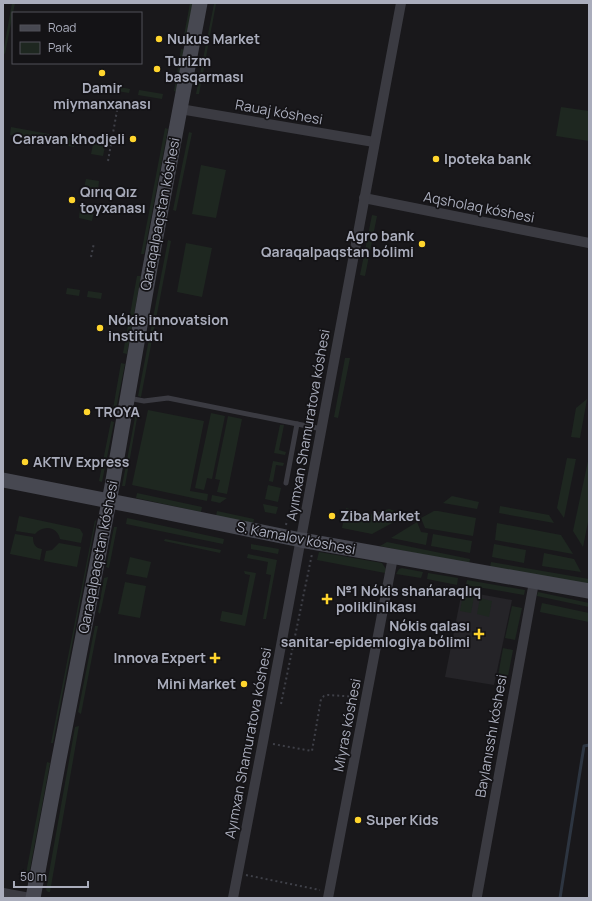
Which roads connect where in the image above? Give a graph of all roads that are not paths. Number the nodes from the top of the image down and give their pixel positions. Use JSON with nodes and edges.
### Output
{"nodes":[{"id":1,"x":200,"y":3,"type":"edge"},
{"id":2,"x":401,"y":3,"type":"edge"},
{"id":3,"x":180,"y":109,"type":"junction"},
{"id":4,"x":374,"y":142,"type":"junction"},
{"id":5,"x":364,"y":198,"type":"junction"},
{"id":6,"x":589,"y":243,"type":"edge"},
{"id":7,"x":127,"y":398,"type":"junction"},
{"id":8,"x":297,"y":424,"type":"junction"},
{"id":9,"x":322,"y":429,"type":"junction"},
{"id":10,"x":3,"y":480,"type":"edge"},
{"id":11,"x":286,"y":484,"type":"dead end"},
{"id":12,"x":109,"y":501,"type":"junction"},
{"id":13,"x":301,"y":540,"type":"junction"},
{"id":14,"x":393,"y":557,"type":"junction"},
{"id":15,"x":534,"y":582,"type":"junction"},
{"id":16,"x":589,"y":591,"type":"edge"},
{"id":17,"x":3,"y":893,"type":"edge"},
{"id":18,"x":329,"y":895,"type":"edge"},
{"id":19,"x":477,"y":896,"type":"dead end"},
{"id":20,"x":30,"y":898,"type":"edge"},
{"id":21,"x":33,"y":898,"type":"edge"},
{"id":22,"x":232,"y":898,"type":"edge"}],
"edges":[{"from":1,"to":3,"type":"street","name":"Qaraqalpaqstan kóshesi"},
{"from":2,"to":4,"type":"street","name":"Ayımxan Shamuratova kóshesi"},
{"from":3,"to":4,"type":"street","name":"Rauaj kóshesi"},
{"from":3,"to":7,"type":"street","name":"Qaraqalpaqstan kóshesi"},
{"from":4,"to":5,"type":"street","name":"Ayımxan Shamuratova kóshesi"},
{"from":5,"to":6,"type":"street","name":"Aqsholaq kóshesi"},
{"from":5,"to":9,"type":"street","name":"Ayımxan Shamuratova kóshesi"},
{"from":7,"to":8,"type":"lane"},
{"from":7,"to":12,"type":"street","name":"Qaraqalpaqstan kóshesi"},
{"from":8,"to":9,"type":"lane"},
{"from":8,"to":11,"type":"lane"},
{"from":9,"to":13,"type":"street","name":"Ayımxan Shamuratova kóshesi"},
{"from":10,"to":12,"type":"street","name":"S. Kamalov kóshesi"},
{"from":12,"to":13,"type":"street","name":"S. Kamalov kóshesi"},
{"from":12,"to":21,"type":"street","name":"Qaraqalpaqstan kóshesi"},
{"from":13,"to":14,"type":"street","name":"S. Kamalov kóshesi"},
{"from":13,"to":22,"type":"street","name":"Ayımxan Shamuratova kóshesi"},
{"from":14,"to":15,"type":"street","name":"S. Kamalov kóshesi"},
{"from":14,"to":18,"type":"street","name":"Miyras kóshesi"},
{"from":15,"to":16,"type":"street","name":"S. Kamalov kóshesi"},
{"from":15,"to":19,"type":"street","name":"Baylanısshı kóshesi"},
{"from":17,"to":20,"type":"street"}]}
